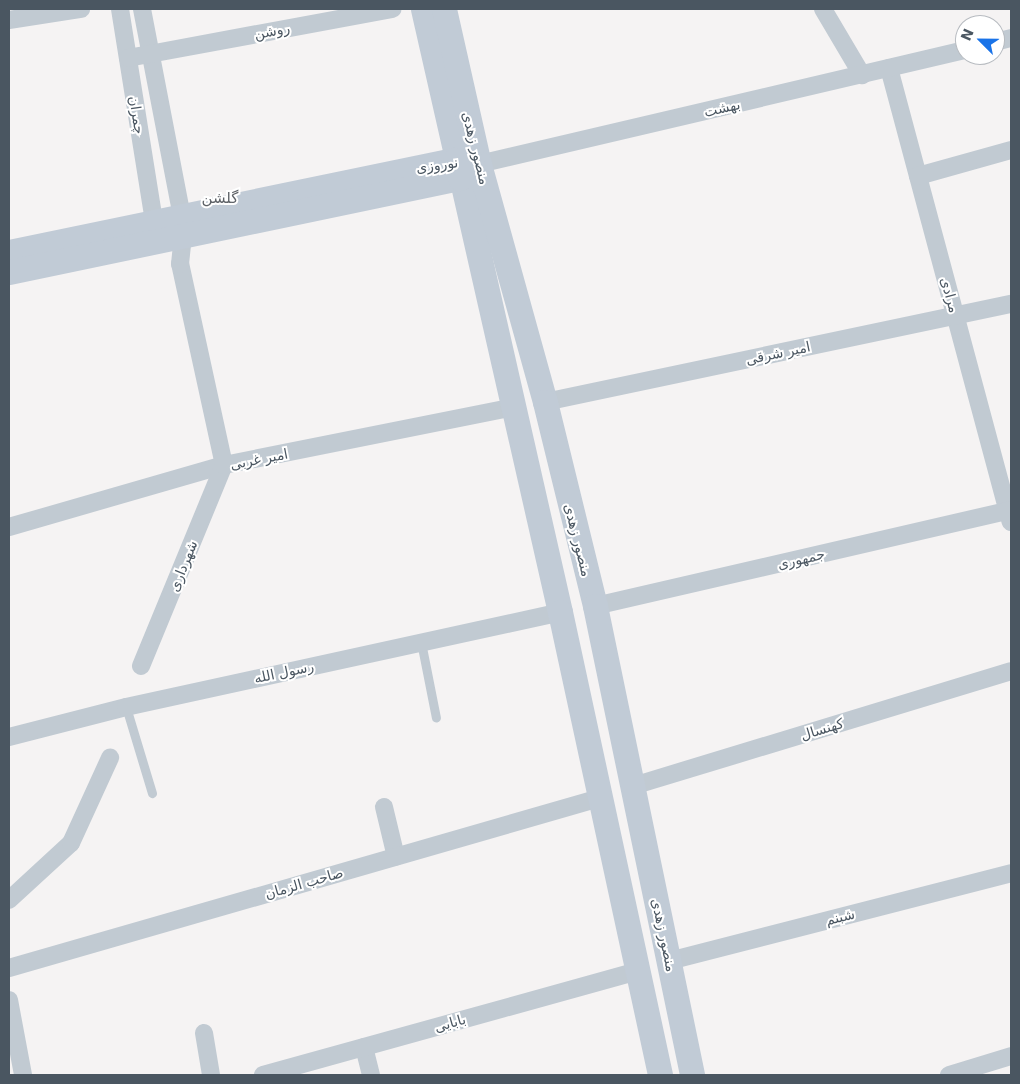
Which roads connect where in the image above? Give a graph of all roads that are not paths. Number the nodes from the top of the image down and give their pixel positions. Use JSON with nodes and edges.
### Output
{"nodes":[{"id":1,"x":81,"y":9,"type":"edge"},
{"id":2,"x":120,"y":9,"type":"edge"},
{"id":3,"x":142,"y":9,"type":"edge"},
{"id":4,"x":394,"y":9,"type":"edge"},
{"id":5,"x":423,"y":9,"type":"edge"},
{"id":6,"x":444,"y":9,"type":"edge"},
{"id":7,"x":824,"y":9,"type":"edge"},
{"id":8,"x":36,"y":12,"type":"edge"},
{"id":9,"x":9,"y":20,"type":"edge"},
{"id":10,"x":955,"y":52,"type":"edge"},
{"id":11,"x":150,"y":54,"type":"junction"},
{"id":12,"x":128,"y":58,"type":"junction"},
{"id":13,"x":889,"y":68,"type":"junction"},
{"id":14,"x":862,"y":75,"type":"junction"},
{"id":15,"x":1011,"y":150,"type":"edge"},
{"id":16,"x":465,"y":167,"type":"junction"},
{"id":17,"x":918,"y":176,"type":"junction"},
{"id":18,"x":170,"y":229,"type":"junction"},
{"id":19,"x":9,"y":252,"type":"edge"},
{"id":20,"x":9,"y":272,"type":"edge"},
{"id":21,"x":1011,"y":304,"type":"edge"},
{"id":22,"x":956,"y":317,"type":"junction"},
{"id":23,"x":545,"y":402,"type":"junction"},
{"id":24,"x":513,"y":407,"type":"junction"},
{"id":25,"x":224,"y":466,"type":"junction"},
{"id":26,"x":1010,"y":515,"type":"edge"},
{"id":27,"x":9,"y":526,"type":"edge"},
{"id":28,"x":595,"y":606,"type":"junction"},
{"id":29,"x":560,"y":612,"type":"junction"},
{"id":30,"x":421,"y":642,"type":"junction"},
{"id":31,"x":141,"y":666,"type":"dead end"},
{"id":32,"x":1011,"y":671,"type":"edge"},
{"id":33,"x":126,"y":707,"type":"junction"},
{"id":34,"x":436,"y":718,"type":"dead end"},
{"id":35,"x":9,"y":737,"type":"edge"},
{"id":36,"x":110,"y":758,"type":"dead end"},
{"id":37,"x":633,"y":786,"type":"junction"},
{"id":38,"x":152,"y":793,"type":"dead end"},
{"id":39,"x":600,"y":798,"type":"junction"},
{"id":40,"x":384,"y":807,"type":"dead end"},
{"id":41,"x":396,"y":857,"type":"junction"},
{"id":42,"x":1011,"y":874,"type":"edge"},
{"id":43,"x":9,"y":900,"type":"edge"},
{"id":44,"x":669,"y":961,"type":"junction"},
{"id":45,"x":9,"y":968,"type":"edge"},
{"id":46,"x":638,"y":971,"type":"junction"},
{"id":47,"x":9,"y":1000,"type":"edge"},
{"id":48,"x":204,"y":1033,"type":"dead end"},
{"id":49,"x":364,"y":1047,"type":"junction"},
{"id":50,"x":1011,"y":1056,"type":"edge"},
{"id":51,"x":23,"y":1075,"type":"edge"},
{"id":52,"x":211,"y":1075,"type":"edge"},
{"id":53,"x":266,"y":1075,"type":"edge"},
{"id":54,"x":371,"y":1075,"type":"edge"},
{"id":55,"x":660,"y":1075,"type":"edge"},
{"id":56,"x":692,"y":1075,"type":"edge"},
{"id":57,"x":948,"y":1075,"type":"edge"}],
"edges":[{"from":1,"to":8,"type":"street"},
{"from":2,"to":12,"type":"street","name":"چمران"},
{"from":3,"to":11,"type":"street","name":"چمران"},
{"from":4,"to":11,"type":"street","name":"روشن"},
{"from":5,"to":16,"type":"main road","name":"منصور زهدی"},
{"from":6,"to":16,"type":"main road","name":"منصور زهدی"},
{"from":7,"to":14,"type":"street"},
{"from":8,"to":9,"type":"street"},
{"from":10,"to":13,"type":"street","name":"بهشت"},
{"from":11,"to":12,"type":"street","name":"روشن"},
{"from":11,"to":18,"type":"street","name":"چمران"},
{"from":12,"to":18,"type":"street","name":"چمران"},
{"from":13,"to":14,"type":"street","name":"بهشت"},
{"from":13,"to":17,"type":"street","name":"مرادی"},
{"from":14,"to":16,"type":"street","name":"بهشت"},
{"from":15,"to":17,"type":"street"},
{"from":16,"to":18,"type":"main road","name":"نوروزی"},
{"from":16,"to":23,"type":"main road","name":"منصور زهدی"},
{"from":16,"to":24,"type":"main road","name":"منصور زهدی"},
{"from":17,"to":22,"type":"street","name":"مرادی"},
{"from":18,"to":19,"type":"main road","name":"نوروزی"},
{"from":18,"to":20,"type":"main road","name":"نوروزی"},
{"from":18,"to":25,"type":"street","name":"چمران"},
{"from":21,"to":22,"type":"street","name":"امیر شرقی"},
{"from":22,"to":23,"type":"street","name":"امیر شرقی"},
{"from":22,"to":26,"type":"street","name":"مرادی"},
{"from":23,"to":24,"type":"main road"},
{"from":23,"to":28,"type":"main road","name":"منصور زهدی"},
{"from":24,"to":25,"type":"street","name":"امیر غربی"},
{"from":24,"to":29,"type":"main road","name":"منصور زهدی"},
{"from":25,"to":27,"type":"street","name":"امیر غربی"},
{"from":25,"to":31,"type":"street","name":"شهرداری"},
{"from":26,"to":28,"type":"street","name":"جمهوری"},
{"from":28,"to":37,"type":"main road","name":"منصور زهدی"},
{"from":29,"to":30,"type":"street","name":"رسول الله"},
{"from":29,"to":39,"type":"main road","name":"منصور زهدی"},
{"from":30,"to":33,"type":"street","name":"رسول الله"},
{"from":30,"to":34,"type":"lane"},
{"from":32,"to":37,"type":"street","name":"کهنسال"},
{"from":33,"to":35,"type":"street","name":"رسول الله"},
{"from":33,"to":38,"type":"lane"},
{"from":36,"to":43,"type":"street"},
{"from":37,"to":44,"type":"main road","name":"منصور زهدی"},
{"from":39,"to":41,"type":"street","name":"صاحب الزمان"},
{"from":39,"to":46,"type":"main road","name":"منصور زهدی"},
{"from":40,"to":41,"type":"street"},
{"from":41,"to":45,"type":"street","name":"صاحب الزمان"},
{"from":42,"to":44,"type":"street","name":"شبنم"},
{"from":44,"to":46,"type":"main road"},
{"from":44,"to":56,"type":"main road","name":"منصور زهدی"},
{"from":46,"to":49,"type":"street","name":"بابایی"},
{"from":46,"to":55,"type":"main road","name":"منصور زهدی"},
{"from":47,"to":51,"type":"street"},
{"from":48,"to":52,"type":"street"},
{"from":49,"to":53,"type":"street","name":"بابایی"},
{"from":49,"to":54,"type":"street"},
{"from":50,"to":57,"type":"street"}]}
